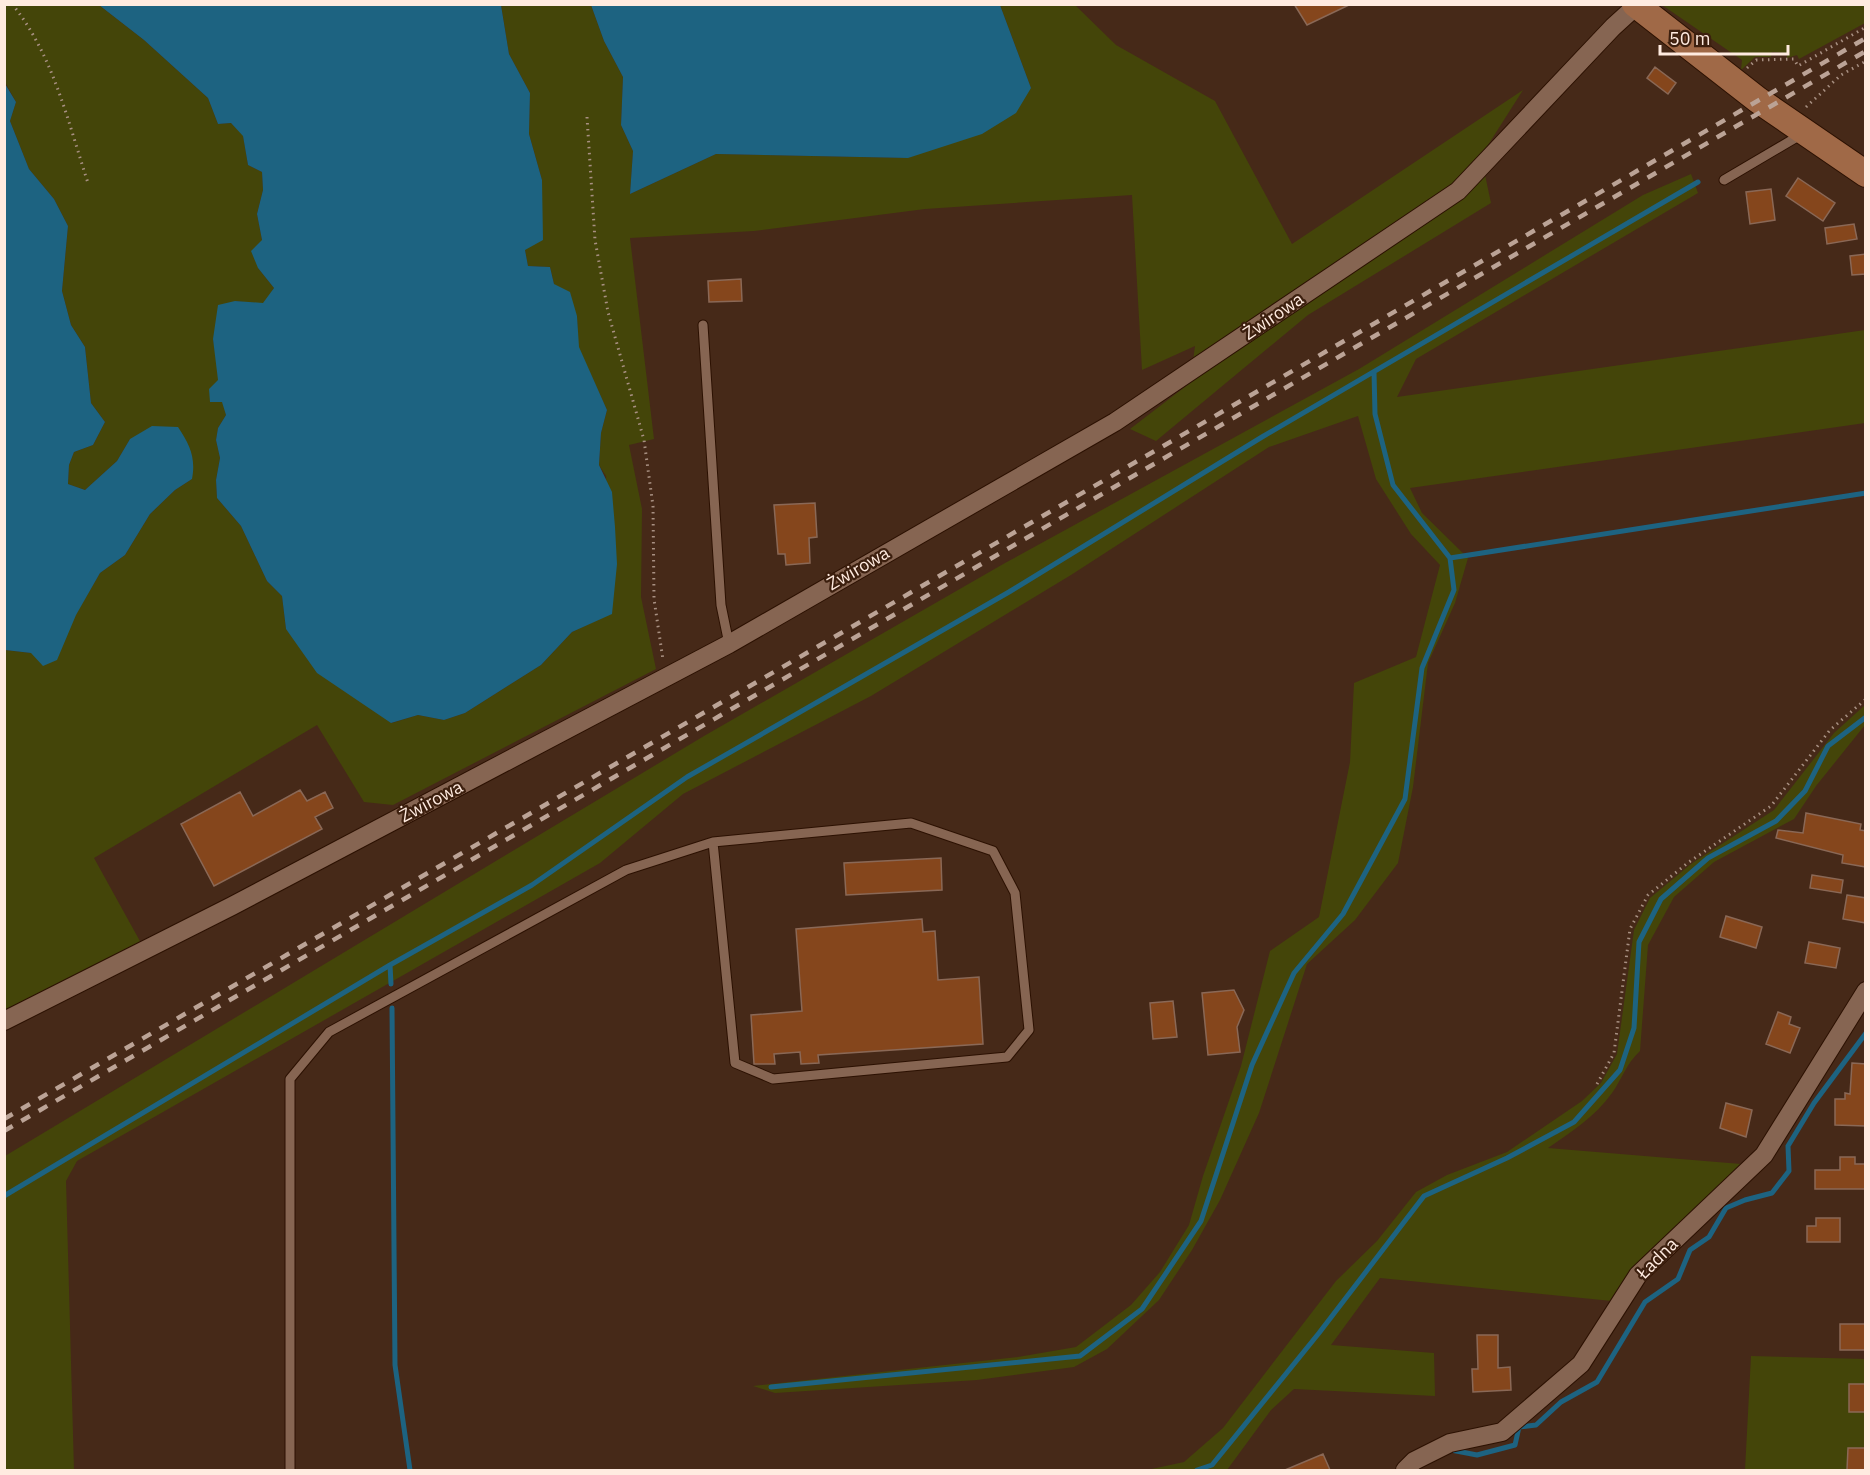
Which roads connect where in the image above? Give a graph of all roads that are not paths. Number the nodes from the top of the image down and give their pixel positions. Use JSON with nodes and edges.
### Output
{"nodes":[{"id":1,"x":1636,"y":5,"type":"edge"},
{"id":2,"x":1805,"y":120,"type":"junction"},
{"id":3,"x":1866,"y":174,"type":"edge"},
{"id":4,"x":1724,"y":180,"type":"dead end"},
{"id":5,"x":704,"y":325,"type":"dead end"},
{"id":6,"x":729,"y":644,"type":"junction"},
{"id":7,"x":713,"y":842,"type":"junction"},
{"id":8,"x":1866,"y":991,"type":"edge"},
{"id":9,"x":4,"y":1021,"type":"edge"},
{"id":10,"x":290,"y":1470,"type":"edge"},
{"id":11,"x":1405,"y":1470,"type":"edge"}],
"edges":[{"from":1,"to":2,"type":"street"},
{"from":1,"to":6,"type":"street","name":"Żwirowa"},
{"from":2,"to":3,"type":"street"},
{"from":2,"to":4,"type":"lane"},
{"from":5,"to":6,"type":"lane"},
{"from":6,"to":9,"type":"street","name":"Żwirowa"},
{"from":7,"to":7,"type":"lane"},
{"from":7,"to":10,"type":"lane"},
{"from":8,"to":11,"type":"street","name":"Ładna"}]}
